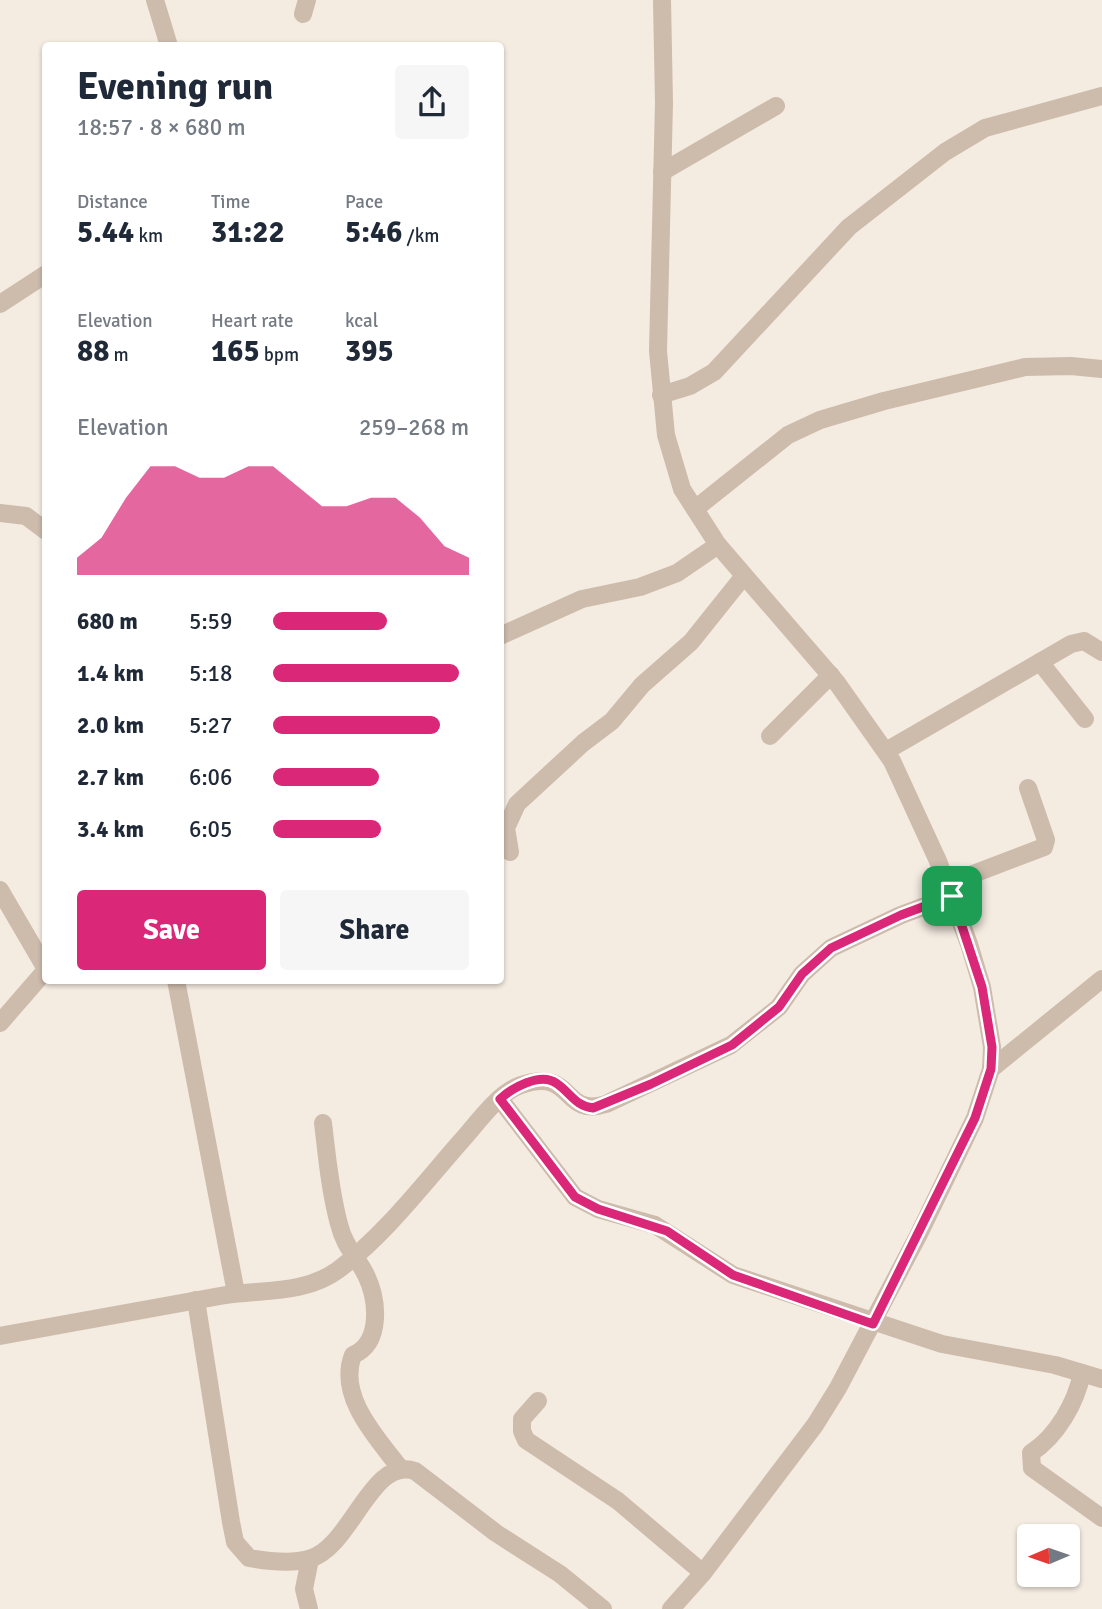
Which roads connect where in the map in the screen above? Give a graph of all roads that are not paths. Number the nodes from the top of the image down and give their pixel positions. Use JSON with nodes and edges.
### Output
{"nodes":[{"id":1,"x":155,"y":0,"type":"edge"},
{"id":2,"x":662,"y":0,"type":"edge"},
{"id":3,"x":168,"y":42,"type":"edge"},
{"id":4,"x":1102,"y":96,"type":"edge"},
{"id":5,"x":776,"y":106,"type":"dead end"},
{"id":6,"x":662,"y":172,"type":"junction"},
{"id":7,"x":42,"y":277,"type":"edge"},
{"id":8,"x":0,"y":304,"type":"edge"},
{"id":9,"x":1102,"y":369,"type":"edge"},
{"id":10,"x":661,"y":396,"type":"junction"},
{"id":11,"x":695,"y":509,"type":"junction"},
{"id":12,"x":0,"y":513,"type":"edge"},
{"id":13,"x":42,"y":528,"type":"edge"},
{"id":14,"x":718,"y":545,"type":"junction"},
{"id":15,"x":743,"y":577,"type":"junction"},
{"id":16,"x":504,"y":634,"type":"edge"},
{"id":17,"x":1102,"y":652,"type":"edge"},
{"id":18,"x":1040,"y":662,"type":"junction"},
{"id":19,"x":831,"y":675,"type":"junction"},
{"id":20,"x":1085,"y":719,"type":"dead end"},
{"id":21,"x":770,"y":736,"type":"dead end"},
{"id":22,"x":886,"y":751,"type":"junction"},
{"id":23,"x":1028,"y":788,"type":"dead end"},
{"id":24,"x":510,"y":852,"type":"dead end"},
{"id":25,"x":0,"y":890,"type":"edge"},
{"id":26,"x":950,"y":890,"type":"junction"},
{"id":27,"x":42,"y":963,"type":"edge"},
{"id":28,"x":42,"y":975,"type":"edge"},
{"id":29,"x":1102,"y":978,"type":"edge"},
{"id":30,"x":177,"y":984,"type":"edge"},
{"id":31,"x":0,"y":1023,"type":"edge"},
{"id":32,"x":991,"y":1069,"type":"junction"},
{"id":33,"x":500,"y":1099,"type":"junction"},
{"id":34,"x":323,"y":1123,"type":"dead end"},
{"id":35,"x":352,"y":1257,"type":"junction"},
{"id":36,"x":236,"y":1293,"type":"junction"},
{"id":37,"x":196,"y":1300,"type":"junction"},
{"id":38,"x":873,"y":1324,"type":"junction"},
{"id":39,"x":0,"y":1336,"type":"edge"},
{"id":40,"x":1082,"y":1373,"type":"junction"},
{"id":41,"x":1102,"y":1378,"type":"edge"},
{"id":42,"x":538,"y":1401,"type":"dead end"},
{"id":43,"x":400,"y":1468,"type":"junction"},
{"id":44,"x":1102,"y":1518,"type":"edge"},
{"id":45,"x":310,"y":1559,"type":"junction"},
{"id":46,"x":703,"y":1573,"type":"junction"},
{"id":47,"x":309,"y":1609,"type":"edge"},
{"id":48,"x":603,"y":1609,"type":"edge"},
{"id":49,"x":671,"y":1609,"type":"edge"}],
"edges":[{"from":1,"to":3,"type":"street"},
{"from":2,"to":6,"type":"street"},
{"from":4,"to":10,"type":"street"},
{"from":5,"to":6,"type":"street"},
{"from":6,"to":10,"type":"street"},
{"from":7,"to":8,"type":"street"},
{"from":9,"to":11,"type":"street"},
{"from":10,"to":11,"type":"street"},
{"from":11,"to":14,"type":"street"},
{"from":12,"to":13,"type":"street"},
{"from":14,"to":15,"type":"street"},
{"from":14,"to":16,"type":"street"},
{"from":15,"to":19,"type":"street"},
{"from":15,"to":24,"type":"street"},
{"from":17,"to":18,"type":"street"},
{"from":18,"to":20,"type":"street"},
{"from":18,"to":22,"type":"street"},
{"from":19,"to":21,"type":"street"},
{"from":19,"to":22,"type":"street"},
{"from":22,"to":26,"type":"street"},
{"from":23,"to":26,"type":"street"},
{"from":25,"to":27,"type":"street"},
{"from":26,"to":32,"type":"street"},
{"from":26,"to":33,"type":"street"},
{"from":28,"to":31,"type":"street"},
{"from":29,"to":32,"type":"street"},
{"from":30,"to":36,"type":"street"},
{"from":32,"to":38,"type":"street"},
{"from":33,"to":35,"type":"street"},
{"from":33,"to":38,"type":"street"},
{"from":34,"to":35,"type":"street"},
{"from":35,"to":36,"type":"street"},
{"from":35,"to":43,"type":"street"},
{"from":36,"to":37,"type":"street"},
{"from":37,"to":39,"type":"street"},
{"from":37,"to":45,"type":"street"},
{"from":38,"to":40,"type":"street"},
{"from":38,"to":46,"type":"street"},
{"from":40,"to":41,"type":"street"},
{"from":40,"to":44,"type":"street"},
{"from":42,"to":46,"type":"street"},
{"from":43,"to":45,"type":"street"},
{"from":43,"to":48,"type":"street"},
{"from":45,"to":47,"type":"street"},
{"from":46,"to":49,"type":"street"}]}
